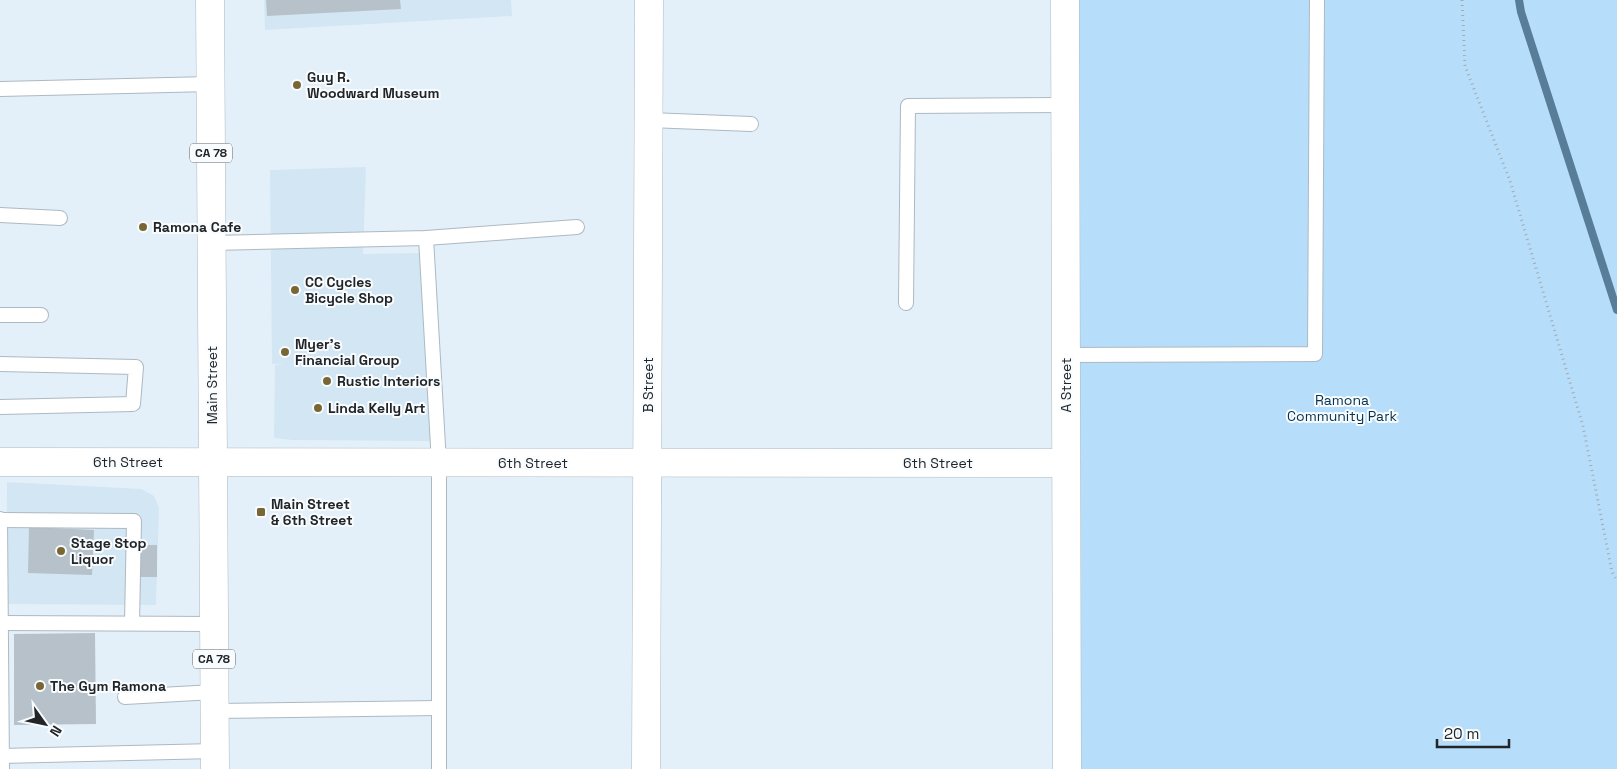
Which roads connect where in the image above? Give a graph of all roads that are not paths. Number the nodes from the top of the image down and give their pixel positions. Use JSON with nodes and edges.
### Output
{"nodes":[{"id":1,"x":210,"y":0,"type":"edge"},
{"id":2,"x":649,"y":0,"type":"edge"},
{"id":3,"x":1065,"y":0,"type":"edge"},
{"id":4,"x":1316,"y":0,"type":"edge"},
{"id":5,"x":211,"y":84,"type":"junction"},
{"id":6,"x":0,"y":89,"type":"edge"},
{"id":7,"x":1066,"y":105,"type":"junction"},
{"id":8,"x":649,"y":120,"type":"junction"},
{"id":9,"x":751,"y":124,"type":"dead end"},
{"id":10,"x":0,"y":215,"type":"edge"},
{"id":11,"x":60,"y":218,"type":"dead end"},
{"id":12,"x":577,"y":226,"type":"dead end"},
{"id":13,"x":426,"y":238,"type":"junction"},
{"id":14,"x":212,"y":242,"type":"junction"},
{"id":15,"x":906,"y":303,"type":"dead end"},
{"id":16,"x":41,"y":315,"type":"dead end"},
{"id":17,"x":0,"y":316,"type":"edge"},
{"id":18,"x":1066,"y":355,"type":"junction"},
{"id":19,"x":0,"y":364,"type":"edge"},
{"id":20,"x":0,"y":407,"type":"edge"},
{"id":21,"x":0,"y":462,"type":"edge"},
{"id":22,"x":648,"y":462,"type":"junction"},
{"id":23,"x":212,"y":463,"type":"junction"},
{"id":24,"x":439,"y":463,"type":"junction"},
{"id":25,"x":1066,"y":463,"type":"junction"},
{"id":26,"x":0,"y":519,"type":"edge"},
{"id":27,"x":1,"y":623,"type":"edge"},
{"id":28,"x":132,"y":624,"type":"junction"},
{"id":29,"x":214,"y":624,"type":"junction"},
{"id":30,"x":125,"y":697,"type":"dead end"},
{"id":31,"x":214,"y":702,"type":"junction"},
{"id":32,"x":439,"y":708,"type":"junction"},
{"id":33,"x":215,"y":760,"type":"edge"},
{"id":34,"x":1,"y":762,"type":"edge"},
{"id":35,"x":439,"y":769,"type":"edge"},
{"id":36,"x":646,"y":769,"type":"edge"},
{"id":37,"x":1067,"y":769,"type":"edge"}],
"edges":[{"from":1,"to":5,"type":"street","name":"Main Street","number":"CA 78"},
{"from":2,"to":8,"type":"street","name":"B Street"},
{"from":3,"to":7,"type":"street","name":"A Street"},
{"from":4,"to":18,"type":"lane"},
{"from":5,"to":6,"type":"lane"},
{"from":5,"to":14,"type":"street","name":"Main Street","number":"CA 78"},
{"from":7,"to":15,"type":"lane"},
{"from":7,"to":18,"type":"street","name":"A Street"},
{"from":8,"to":9,"type":"lane"},
{"from":8,"to":22,"type":"street","name":"B Street"},
{"from":10,"to":11,"type":"lane"},
{"from":12,"to":13,"type":"lane"},
{"from":13,"to":14,"type":"lane"},
{"from":13,"to":24,"type":"lane"},
{"from":14,"to":23,"type":"street","name":"Main Street","number":"CA 78"},
{"from":16,"to":17,"type":"lane"},
{"from":18,"to":25,"type":"street","name":"A Street"},
{"from":19,"to":20,"type":"lane"},
{"from":21,"to":23,"type":"street","name":"6th Street"},
{"from":22,"to":24,"type":"street","name":"6th Street"},
{"from":22,"to":25,"type":"street","name":"6th Street"},
{"from":22,"to":36,"type":"street","name":"B Street"},
{"from":23,"to":24,"type":"street","name":"6th Street"},
{"from":23,"to":29,"type":"street","name":"Main Street","number":"CA 78"},
{"from":24,"to":32,"type":"lane"},
{"from":25,"to":37,"type":"street","name":"A Street"},
{"from":26,"to":27,"type":"lane"},
{"from":26,"to":28,"type":"lane"},
{"from":27,"to":28,"type":"lane"},
{"from":27,"to":34,"type":"lane"},
{"from":28,"to":29,"type":"lane"},
{"from":29,"to":31,"type":"street","name":"Main Street","number":"CA 78"},
{"from":30,"to":31,"type":"lane"},
{"from":31,"to":32,"type":"lane"},
{"from":31,"to":33,"type":"street","name":"Main Street","number":"CA 78"},
{"from":32,"to":35,"type":"lane"},
{"from":33,"to":34,"type":"lane"}]}
